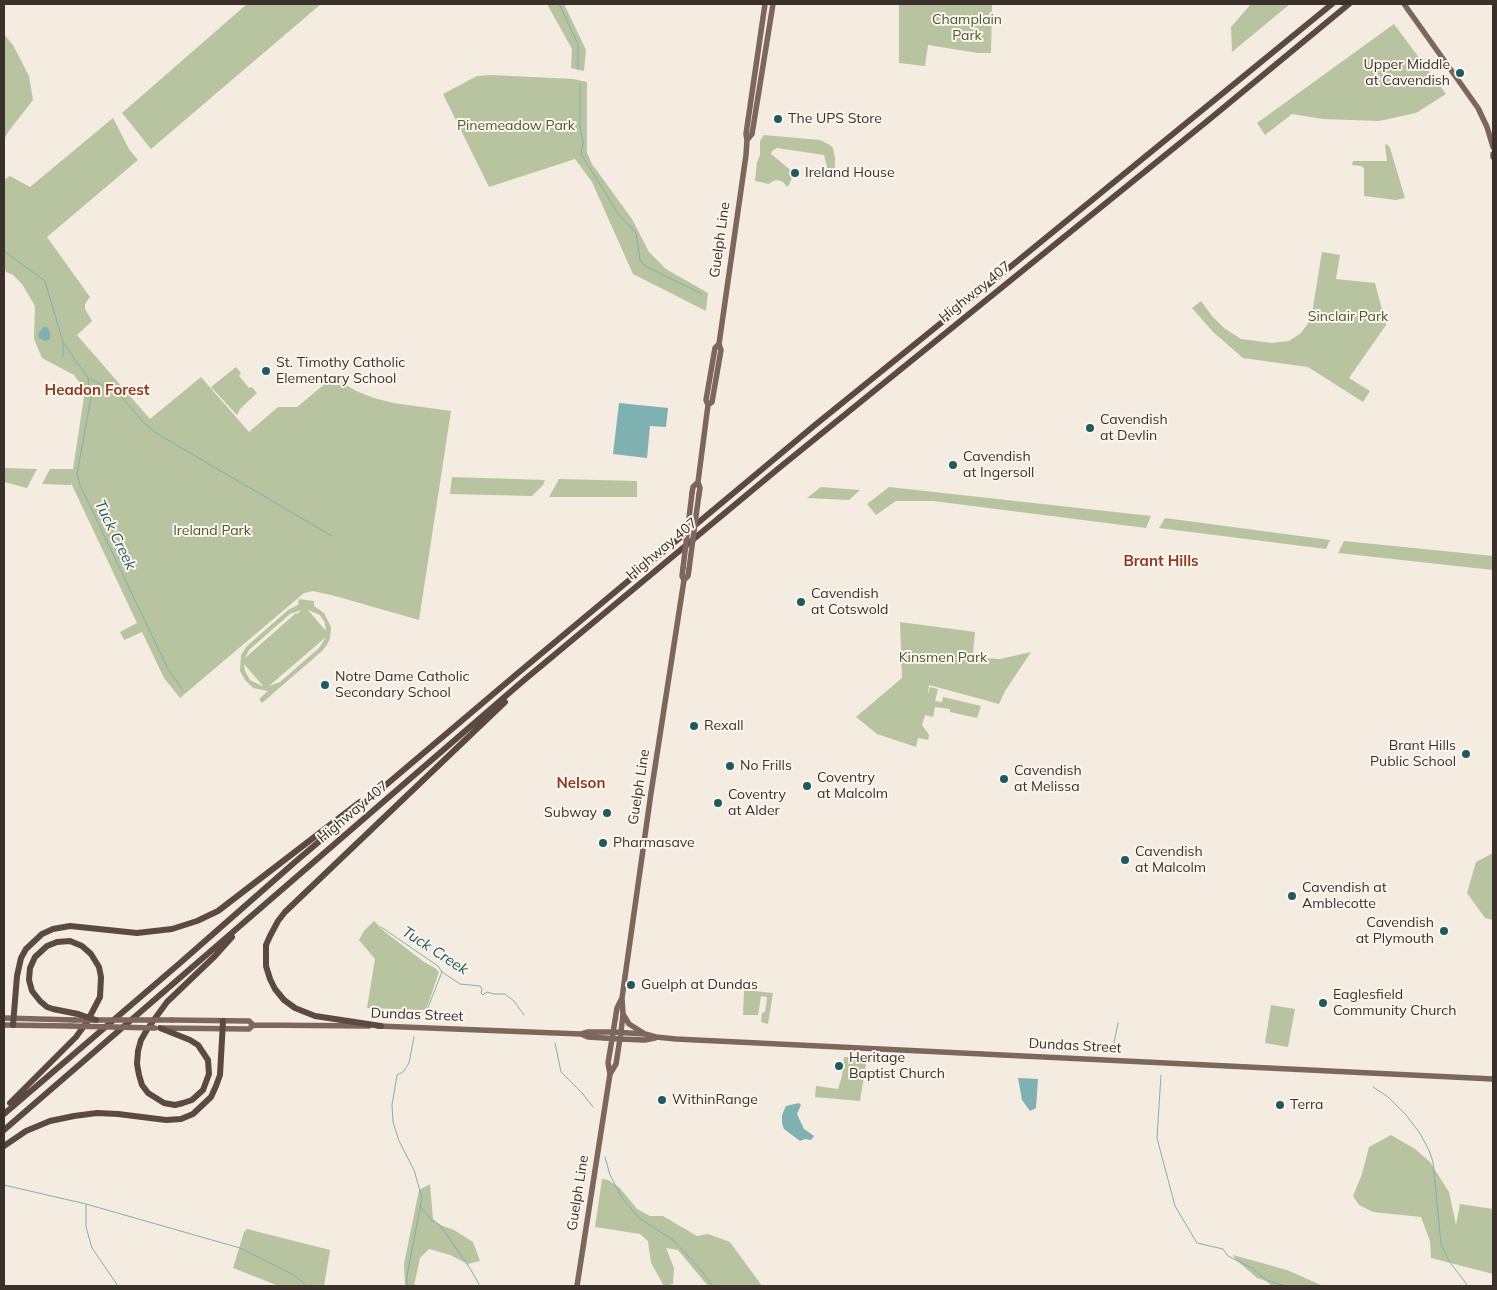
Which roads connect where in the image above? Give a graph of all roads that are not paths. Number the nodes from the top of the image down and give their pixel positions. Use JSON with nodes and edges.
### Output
{"nodes":[{"id":1,"x":765,"y":4,"type":"edge"},
{"id":2,"x":773,"y":4,"type":"edge"},
{"id":3,"x":1332,"y":4,"type":"edge"},
{"id":4,"x":1349,"y":4,"type":"edge"},
{"id":5,"x":1404,"y":4,"type":"edge"},
{"id":6,"x":747,"y":140,"type":"junction"},
{"id":7,"x":1493,"y":146,"type":"edge"},
{"id":8,"x":523,"y":681,"type":"junction"},
{"id":9,"x":388,"y":783,"type":"junction"},
{"id":10,"x":251,"y":915,"type":"junction"},
{"id":11,"x":622,"y":998,"type":"junction"},
{"id":12,"x":623,"y":1014,"type":"junction"},
{"id":13,"x":76,"y":1017,"type":"junction"},
{"id":14,"x":4,"y":1018,"type":"edge"},
{"id":15,"x":96,"y":1020,"type":"joint"},
{"id":16,"x":223,"y":1021,"type":"junction"},
{"id":17,"x":13,"y":1022,"type":"junction"},
{"id":18,"x":4,"y":1025,"type":"edge"},
{"id":19,"x":253,"y":1025,"type":"junction"},
{"id":20,"x":381,"y":1026,"type":"junction"},
{"id":21,"x":160,"y":1028,"type":"junction"},
{"id":22,"x":223,"y":1029,"type":"junction"},
{"id":23,"x":645,"y":1034,"type":"junction"},
{"id":24,"x":613,"y":1035,"type":"junction"},
{"id":25,"x":620,"y":1036,"type":"junction"},
{"id":26,"x":656,"y":1037,"type":"junction"},
{"id":27,"x":610,"y":1074,"type":"junction"},
{"id":28,"x":1493,"y":1079,"type":"edge"},
{"id":29,"x":4,"y":1110,"type":"edge"},
{"id":30,"x":4,"y":1114,"type":"edge"},
{"id":31,"x":4,"y":1130,"type":"edge"},
{"id":32,"x":4,"y":1146,"type":"edge"},
{"id":33,"x":577,"y":1286,"type":"edge"}],
"edges":[{"from":1,"to":6,"type":"main road","name":"Guelph Line"},
{"from":2,"to":6,"type":"main road","name":"Guelph Line"},
{"from":3,"to":9,"type":"highway","name":"Highway 407"},
{"from":4,"to":8,"type":"highway","name":"Highway 407"},
{"from":5,"to":7,"type":"main road"},
{"from":6,"to":11,"type":"main road","name":"Guelph Line","bridge":true},
{"from":8,"to":10,"type":"highway","name":"Highway 407"},
{"from":8,"to":20,"type":"highway"},
{"from":9,"to":17,"type":"highway"},
{"from":9,"to":30,"type":"highway","name":"Highway 407"},
{"from":10,"to":21,"type":"highway"},
{"from":10,"to":31,"type":"highway","name":"Highway 407"},
{"from":11,"to":12,"type":"main road","name":"Guelph Line"},
{"from":11,"to":24,"type":"main road","name":"Guelph Line"},
{"from":12,"to":23,"type":"main road"},
{"from":12,"to":25,"type":"main road","name":"Guelph Line"},
{"from":13,"to":15,"type":"highway","bridge":true},
{"from":13,"to":17,"type":"main road","name":"Dundas Street"},
{"from":13,"to":29,"type":"highway"},
{"from":14,"to":17,"type":"main road","name":"Dundas Street"},
{"from":15,"to":16,"type":"main road","name":"Dundas Street","bridge":true},
{"from":16,"to":19,"type":"main road","name":"Dundas Street"},
{"from":16,"to":22,"type":"highway"},
{"from":17,"to":18,"type":"main road","name":"Dundas Street"},
{"from":17,"to":21,"type":"main road","name":"Dundas Street","bridge":true},
{"from":19,"to":20,"type":"main road","name":"Dundas Street"},
{"from":19,"to":22,"type":"main road","name":"Dundas Street"},
{"from":20,"to":24,"type":"main road","name":"Dundas Street"},
{"from":21,"to":22,"type":"main road","name":"Dundas Street"},
{"from":22,"to":32,"type":"highway"},
{"from":23,"to":25,"type":"main road","name":"Dundas Street"},
{"from":23,"to":26,"type":"main road","name":"Dundas Street"},
{"from":24,"to":25,"type":"main road","name":"Dundas Street"},
{"from":24,"to":27,"type":"main road","name":"Guelph Line"},
{"from":25,"to":26,"type":"main road","name":"Dundas Street"},
{"from":25,"to":27,"type":"main road","name":"Guelph Line"},
{"from":26,"to":28,"type":"main road","name":"Dundas Street"},
{"from":27,"to":33,"type":"main road","name":"Guelph Line"}]}
